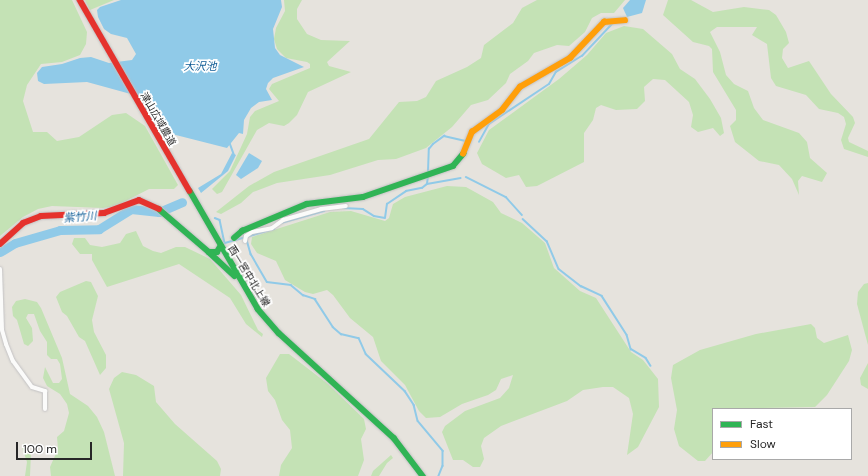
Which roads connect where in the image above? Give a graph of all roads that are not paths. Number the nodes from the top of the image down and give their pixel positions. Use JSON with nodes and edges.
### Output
{"nodes":[{"id":1,"x":80,"y":0,"type":"edge"},
{"id":2,"x":625,"y":20,"type":"dead end"},
{"id":3,"x":346,"y":206,"type":"dead end"},
{"id":4,"x":234,"y":238,"type":"dead end"},
{"id":5,"x":245,"y":241,"type":"dead end"},
{"id":6,"x":0,"y":244,"type":"edge"},
{"id":7,"x":220,"y":247,"type":"junction"},
{"id":8,"x":209,"y":252,"type":"junction"},
{"id":9,"x":0,"y":269,"type":"edge"},
{"id":10,"x":238,"y":278,"type":"junction"},
{"id":11,"x":6,"y":344,"type":"junction"},
{"id":12,"x":0,"y":346,"type":"edge"},
{"id":13,"x":45,"y":409,"type":"dead end"},
{"id":14,"x":423,"y":476,"type":"edge"}],
"edges":[{"from":1,"to":7,"type":"street","name":"津山広域農道"},
{"from":2,"to":4,"type":"street"},
{"from":3,"to":5,"type":"street"},
{"from":6,"to":8,"type":"street"},
{"from":7,"to":8,"type":"street","name":"西一宮中北上線"},
{"from":7,"to":10,"type":"street","name":"西一宮中北上線"},
{"from":8,"to":10,"type":"street"},
{"from":9,"to":11,"type":"street"},
{"from":10,"to":14,"type":"street","name":"西一宮中北上線"},
{"from":11,"to":12,"type":"street"},
{"from":11,"to":13,"type":"street"}]}
